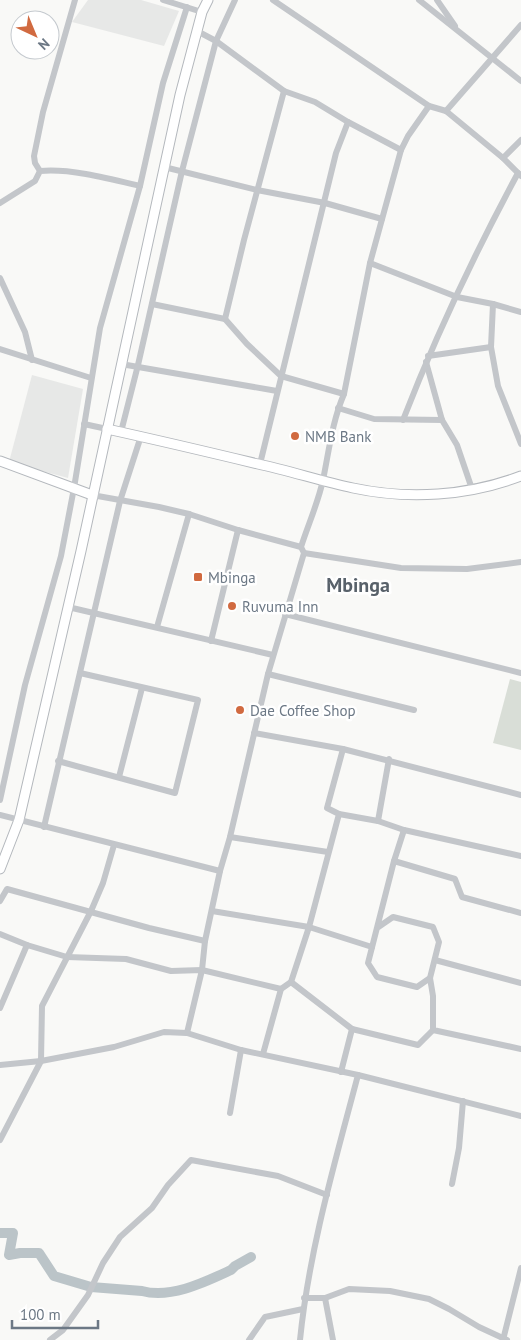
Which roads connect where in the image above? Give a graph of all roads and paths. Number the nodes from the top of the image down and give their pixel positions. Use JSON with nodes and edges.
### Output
{"nodes":[{"id":1,"x":75,"y":0,"type":"edge"},
{"id":2,"x":163,"y":0,"type":"edge"},
{"id":3,"x":208,"y":0,"type":"edge"},
{"id":4,"x":235,"y":0,"type":"edge"},
{"id":5,"x":273,"y":0,"type":"edge"},
{"id":6,"x":419,"y":0,"type":"edge"},
{"id":7,"x":437,"y":0,"type":"edge"},
{"id":8,"x":187,"y":7,"type":"junction"},
{"id":9,"x":202,"y":12,"type":"junction"},
{"id":10,"x":521,"y":25,"type":"edge"},
{"id":11,"x":197,"y":30,"type":"junction"},
{"id":12,"x":460,"y":34,"type":"junction"},
{"id":13,"x":216,"y":41,"type":"junction"},
{"id":14,"x":492,"y":59,"type":"junction"},
{"id":15,"x":521,"y":81,"type":"edge"},
{"id":16,"x":284,"y":91,"type":"junction"},
{"id":17,"x":430,"y":106,"type":"junction"},
{"id":18,"x":446,"y":111,"type":"junction"},
{"id":19,"x":348,"y":122,"type":"junction"},
{"id":20,"x":521,"y":140,"type":"edge"},
{"id":21,"x":401,"y":150,"type":"junction"},
{"id":22,"x":503,"y":158,"type":"junction"},
{"id":23,"x":164,"y":167,"type":"junction"},
{"id":24,"x":40,"y":171,"type":"junction"},
{"id":25,"x":182,"y":171,"type":"junction"},
{"id":26,"x":520,"y":174,"type":"edge"},
{"id":27,"x":140,"y":186,"type":"junction"},
{"id":28,"x":257,"y":190,"type":"junction"},
{"id":29,"x":0,"y":203,"type":"edge"},
{"id":30,"x":325,"y":204,"type":"junction"},
{"id":31,"x":382,"y":219,"type":"junction"},
{"id":32,"x":370,"y":263,"type":"junction"},
{"id":33,"x":0,"y":278,"type":"edge"},
{"id":34,"x":457,"y":297,"type":"junction"},
{"id":35,"x":152,"y":304,"type":"junction"},
{"id":36,"x":493,"y":304,"type":"junction"},
{"id":37,"x":521,"y":312,"type":"edge"},
{"id":38,"x":225,"y":319,"type":"junction"},
{"id":39,"x":491,"y":346,"type":"junction"},
{"id":40,"x":0,"y":349,"type":"edge"},
{"id":41,"x":427,"y":359,"type":"junction"},
{"id":42,"x":32,"y":360,"type":"junction"},
{"id":43,"x":121,"y":364,"type":"junction"},
{"id":44,"x":138,"y":365,"type":"junction"},
{"id":45,"x":281,"y":376,"type":"junction"},
{"id":46,"x":91,"y":378,"type":"junction"},
{"id":47,"x":277,"y":391,"type":"junction"},
{"id":48,"x":344,"y":394,"type":"junction"},
{"id":49,"x":338,"y":408,"type":"junction"},
{"id":50,"x":403,"y":420,"type":"junction"},
{"id":51,"x":442,"y":420,"type":"junction"},
{"id":52,"x":84,"y":424,"type":"junction"},
{"id":53,"x":107,"y":429,"type":"junction"},
{"id":54,"x":121,"y":432,"type":"junction"},
{"id":55,"x":140,"y":436,"type":"junction"},
{"id":56,"x":521,"y":444,"type":"edge"},
{"id":57,"x":0,"y":461,"type":"edge"},
{"id":58,"x":260,"y":464,"type":"junction"},
{"id":59,"x":521,"y":476,"type":"edge"},
{"id":60,"x":323,"y":481,"type":"junction"},
{"id":61,"x":74,"y":488,"type":"junction"},
{"id":62,"x":472,"y":489,"type":"junction"},
{"id":63,"x":92,"y":495,"type":"junction"},
{"id":64,"x":120,"y":500,"type":"junction"},
{"id":65,"x":189,"y":514,"type":"junction"},
{"id":66,"x":238,"y":530,"type":"junction"},
{"id":67,"x":302,"y":550,"type":"junction"},
{"id":68,"x":521,"y":562,"type":"edge"},
{"id":69,"x":68,"y":607,"type":"junction"},
{"id":70,"x":94,"y":612,"type":"junction"},
{"id":71,"x":285,"y":614,"type":"junction"},
{"id":72,"x":157,"y":627,"type":"junction"},
{"id":73,"x":211,"y":641,"type":"junction"},
{"id":74,"x":273,"y":655,"type":"junction"},
{"id":75,"x":80,"y":673,"type":"junction"},
{"id":76,"x":521,"y":673,"type":"edge"},
{"id":77,"x":268,"y":674,"type":"junction"},
{"id":78,"x":142,"y":688,"type":"junction"},
{"id":79,"x":414,"y":710,"type":"dead end"},
{"id":80,"x":254,"y":733,"type":"junction"},
{"id":81,"x":343,"y":748,"type":"junction"},
{"id":82,"x":389,"y":760,"type":"junction"},
{"id":83,"x":58,"y":761,"type":"junction"},
{"id":84,"x":119,"y":777,"type":"junction"},
{"id":85,"x":521,"y":795,"type":"edge"},
{"id":86,"x":0,"y":800,"type":"edge"},
{"id":87,"x":339,"y":814,"type":"junction"},
{"id":88,"x":0,"y":815,"type":"edge"},
{"id":89,"x":19,"y":820,"type":"junction"},
{"id":90,"x":378,"y":821,"type":"junction"},
{"id":91,"x":44,"y":827,"type":"junction"},
{"id":92,"x":404,"y":830,"type":"junction"},
{"id":93,"x":230,"y":837,"type":"junction"},
{"id":94,"x":114,"y":845,"type":"junction"},
{"id":95,"x":328,"y":852,"type":"junction"},
{"id":96,"x":521,"y":856,"type":"edge"},
{"id":97,"x":394,"y":861,"type":"junction"},
{"id":98,"x":0,"y":869,"type":"edge"},
{"id":99,"x":220,"y":871,"type":"junction"},
{"id":100,"x":0,"y":902,"type":"edge"},
{"id":101,"x":91,"y":911,"type":"junction"},
{"id":102,"x":212,"y":911,"type":"junction"},
{"id":103,"x":521,"y":913,"type":"edge"},
{"id":104,"x":309,"y":927,"type":"junction"},
{"id":105,"x":377,"y":928,"type":"junction"},
{"id":106,"x":0,"y":934,"type":"edge"},
{"id":107,"x":205,"y":941,"type":"junction"},
{"id":108,"x":27,"y":946,"type":"junction"},
{"id":109,"x":372,"y":947,"type":"junction"},
{"id":110,"x":67,"y":957,"type":"junction"},
{"id":111,"x":435,"y":960,"type":"junction"},
{"id":112,"x":202,"y":970,"type":"junction"},
{"id":113,"x":430,"y":978,"type":"junction"},
{"id":114,"x":291,"y":982,"type":"junction"},
{"id":115,"x":521,"y":983,"type":"edge"},
{"id":116,"x":281,"y":989,"type":"junction"},
{"id":117,"x":0,"y":1008,"type":"edge"},
{"id":118,"x":352,"y":1029,"type":"junction"},
{"id":119,"x":434,"y":1030,"type":"junction"},
{"id":120,"x":188,"y":1033,"type":"junction"},
{"id":121,"x":521,"y":1049,"type":"edge"},
{"id":122,"x":241,"y":1050,"type":"junction"},
{"id":123,"x":263,"y":1054,"type":"junction"},
{"id":124,"x":41,"y":1061,"type":"junction"},
{"id":125,"x":0,"y":1065,"type":"edge"},
{"id":126,"x":341,"y":1072,"type":"junction"},
{"id":127,"x":358,"y":1075,"type":"junction"},
{"id":128,"x":463,"y":1101,"type":"junction"},
{"id":129,"x":230,"y":1113,"type":"dead end"},
{"id":130,"x":521,"y":1116,"type":"edge"},
{"id":131,"x":0,"y":1139,"type":"edge"},
{"id":132,"x":452,"y":1184,"type":"dead end"},
{"id":133,"x":327,"y":1196,"type":"junction"},
{"id":134,"x":521,"y":1268,"type":"edge"},
{"id":135,"x":304,"y":1298,"type":"junction"},
{"id":136,"x":325,"y":1298,"type":"junction"},
{"id":137,"x":303,"y":1309,"type":"junction"},
{"id":138,"x":504,"y":1339,"type":"edge"},
{"id":139,"x":50,"y":1340,"type":"edge"},
{"id":140,"x":249,"y":1340,"type":"edge"},
{"id":141,"x":300,"y":1340,"type":"edge"},
{"id":142,"x":333,"y":1340,"type":"edge"}],
"edges":[{"from":1,"to":24,"type":"street"},
{"from":2,"to":8,"type":"street"},
{"from":3,"to":9,"type":"main road"},
{"from":4,"to":13,"type":"street"},
{"from":5,"to":17,"type":"street"},
{"from":6,"to":12,"type":"street"},
{"from":7,"to":12,"type":"street"},
{"from":8,"to":9,"type":"street"},
{"from":8,"to":27,"type":"street"},
{"from":9,"to":11,"type":"main road"},
{"from":10,"to":14,"type":"street"},
{"from":11,"to":13,"type":"street"},
{"from":11,"to":23,"type":"main road"},
{"from":12,"to":14,"type":"street"},
{"from":13,"to":16,"type":"street"},
{"from":13,"to":25,"type":"street"},
{"from":14,"to":15,"type":"street"},
{"from":14,"to":18,"type":"street"},
{"from":16,"to":19,"type":"street"},
{"from":16,"to":28,"type":"street"},
{"from":17,"to":18,"type":"street"},
{"from":17,"to":21,"type":"street"},
{"from":18,"to":22,"type":"street"},
{"from":19,"to":21,"type":"street"},
{"from":19,"to":30,"type":"street"},
{"from":20,"to":22,"type":"street"},
{"from":21,"to":31,"type":"street"},
{"from":22,"to":26,"type":"street"},
{"from":23,"to":25,"type":"street"},
{"from":23,"to":43,"type":"main road"},
{"from":24,"to":27,"type":"street"},
{"from":24,"to":29,"type":"street"},
{"from":25,"to":28,"type":"street"},
{"from":25,"to":35,"type":"street"},
{"from":26,"to":34,"type":"street"},
{"from":27,"to":46,"type":"street"},
{"from":28,"to":30,"type":"street"},
{"from":28,"to":38,"type":"street"},
{"from":30,"to":31,"type":"street"},
{"from":30,"to":45,"type":"street"},
{"from":31,"to":32,"type":"street"},
{"from":32,"to":34,"type":"street"},
{"from":32,"to":48,"type":"street"},
{"from":33,"to":42,"type":"street"},
{"from":34,"to":36,"type":"street"},
{"from":34,"to":41,"type":"street"},
{"from":35,"to":38,"type":"street"},
{"from":35,"to":44,"type":"street"},
{"from":36,"to":37,"type":"street"},
{"from":36,"to":39,"type":"street"},
{"from":38,"to":45,"type":"street"},
{"from":39,"to":41,"type":"street"},
{"from":39,"to":56,"type":"street"},
{"from":40,"to":42,"type":"street"},
{"from":41,"to":50,"type":"street"},
{"from":41,"to":51,"type":"street"},
{"from":42,"to":46,"type":"street"},
{"from":43,"to":44,"type":"street"},
{"from":43,"to":53,"type":"main road"},
{"from":44,"to":47,"type":"street"},
{"from":44,"to":54,"type":"street"},
{"from":45,"to":47,"type":"street"},
{"from":45,"to":48,"type":"street"},
{"from":46,"to":52,"type":"street"},
{"from":47,"to":58,"type":"street"},
{"from":48,"to":49,"type":"street"},
{"from":49,"to":50,"type":"street"},
{"from":49,"to":60,"type":"street"},
{"from":50,"to":51,"type":"street"},
{"from":51,"to":62,"type":"street"},
{"from":52,"to":53,"type":"street"},
{"from":52,"to":61,"type":"street"},
{"from":53,"to":54,"type":"main road"},
{"from":53,"to":63,"type":"main road"},
{"from":54,"to":55,"type":"main road"},
{"from":55,"to":58,"type":"main road"},
{"from":55,"to":64,"type":"street"},
{"from":57,"to":61,"type":"main road"},
{"from":58,"to":60,"type":"main road"},
{"from":59,"to":62,"type":"main road"},
{"from":60,"to":62,"type":"main road"},
{"from":60,"to":67,"type":"street"},
{"from":61,"to":63,"type":"main road"},
{"from":61,"to":86,"type":"street"},
{"from":63,"to":64,"type":"street"},
{"from":63,"to":69,"type":"main road"},
{"from":64,"to":65,"type":"street"},
{"from":64,"to":70,"type":"street"},
{"from":65,"to":66,"type":"street"},
{"from":65,"to":72,"type":"street"},
{"from":66,"to":67,"type":"street"},
{"from":66,"to":73,"type":"street"},
{"from":67,"to":68,"type":"street"},
{"from":67,"to":71,"type":"street"},
{"from":69,"to":70,"type":"street"},
{"from":69,"to":89,"type":"main road"},
{"from":70,"to":72,"type":"street"},
{"from":70,"to":75,"type":"street"},
{"from":71,"to":74,"type":"street"},
{"from":71,"to":76,"type":"street"},
{"from":72,"to":73,"type":"street"},
{"from":73,"to":74,"type":"street"},
{"from":74,"to":77,"type":"street"},
{"from":75,"to":78,"type":"street"},
{"from":75,"to":83,"type":"street"},
{"from":77,"to":79,"type":"street"},
{"from":77,"to":80,"type":"street"},
{"from":78,"to":84,"type":"street"},
{"from":78,"to":84,"type":"street"},
{"from":80,"to":81,"type":"street"},
{"from":80,"to":93,"type":"street"},
{"from":81,"to":82,"type":"street"},
{"from":81,"to":87,"type":"street"},
{"from":82,"to":85,"type":"street"},
{"from":82,"to":90,"type":"street"},
{"from":83,"to":84,"type":"street"},
{"from":83,"to":91,"type":"street"},
{"from":87,"to":90,"type":"street"},
{"from":87,"to":95,"type":"street"},
{"from":88,"to":89,"type":"street"},
{"from":89,"to":91,"type":"street"},
{"from":89,"to":98,"type":"main road"},
{"from":90,"to":92,"type":"street"},
{"from":91,"to":94,"type":"street"},
{"from":92,"to":96,"type":"street"},
{"from":92,"to":97,"type":"street"},
{"from":93,"to":95,"type":"street"},
{"from":93,"to":99,"type":"street"},
{"from":94,"to":99,"type":"street"},
{"from":94,"to":101,"type":"street"},
{"from":95,"to":104,"type":"street"},
{"from":97,"to":103,"type":"street"},
{"from":97,"to":105,"type":"street"},
{"from":99,"to":102,"type":"street"},
{"from":100,"to":101,"type":"street"},
{"from":101,"to":107,"type":"street"},
{"from":101,"to":110,"type":"street"},
{"from":102,"to":104,"type":"street"},
{"from":102,"to":107,"type":"street"},
{"from":104,"to":109,"type":"street"},
{"from":104,"to":114,"type":"street"},
{"from":105,"to":109,"type":"street"},
{"from":105,"to":111,"type":"street"},
{"from":106,"to":108,"type":"street"},
{"from":107,"to":112,"type":"street"},
{"from":108,"to":110,"type":"street"},
{"from":108,"to":117,"type":"street"},
{"from":109,"to":113,"type":"street"},
{"from":110,"to":112,"type":"street"},
{"from":110,"to":124,"type":"street"},
{"from":111,"to":113,"type":"street"},
{"from":111,"to":115,"type":"street"},
{"from":112,"to":116,"type":"street"},
{"from":112,"to":120,"type":"street"},
{"from":113,"to":119,"type":"street"},
{"from":114,"to":116,"type":"street"},
{"from":114,"to":118,"type":"street"},
{"from":116,"to":123,"type":"street"},
{"from":118,"to":119,"type":"street"},
{"from":118,"to":126,"type":"street"},
{"from":119,"to":121,"type":"street"},
{"from":120,"to":122,"type":"street"},
{"from":120,"to":124,"type":"street"},
{"from":122,"to":123,"type":"street"},
{"from":122,"to":129,"type":"street"},
{"from":123,"to":126,"type":"street"},
{"from":124,"to":125,"type":"street"},
{"from":124,"to":131,"type":"street"},
{"from":126,"to":127,"type":"street"},
{"from":127,"to":128,"type":"street"},
{"from":127,"to":133,"type":"street"},
{"from":128,"to":130,"type":"street"},
{"from":128,"to":132,"type":"street"},
{"from":133,"to":135,"type":"street"},
{"from":133,"to":139,"type":"street"},
{"from":134,"to":138,"type":"street"},
{"from":135,"to":136,"type":"street"},
{"from":135,"to":137,"type":"street"},
{"from":136,"to":138,"type":"street"},
{"from":136,"to":142,"type":"street"},
{"from":137,"to":140,"type":"street"},
{"from":137,"to":141,"type":"street"}]}
